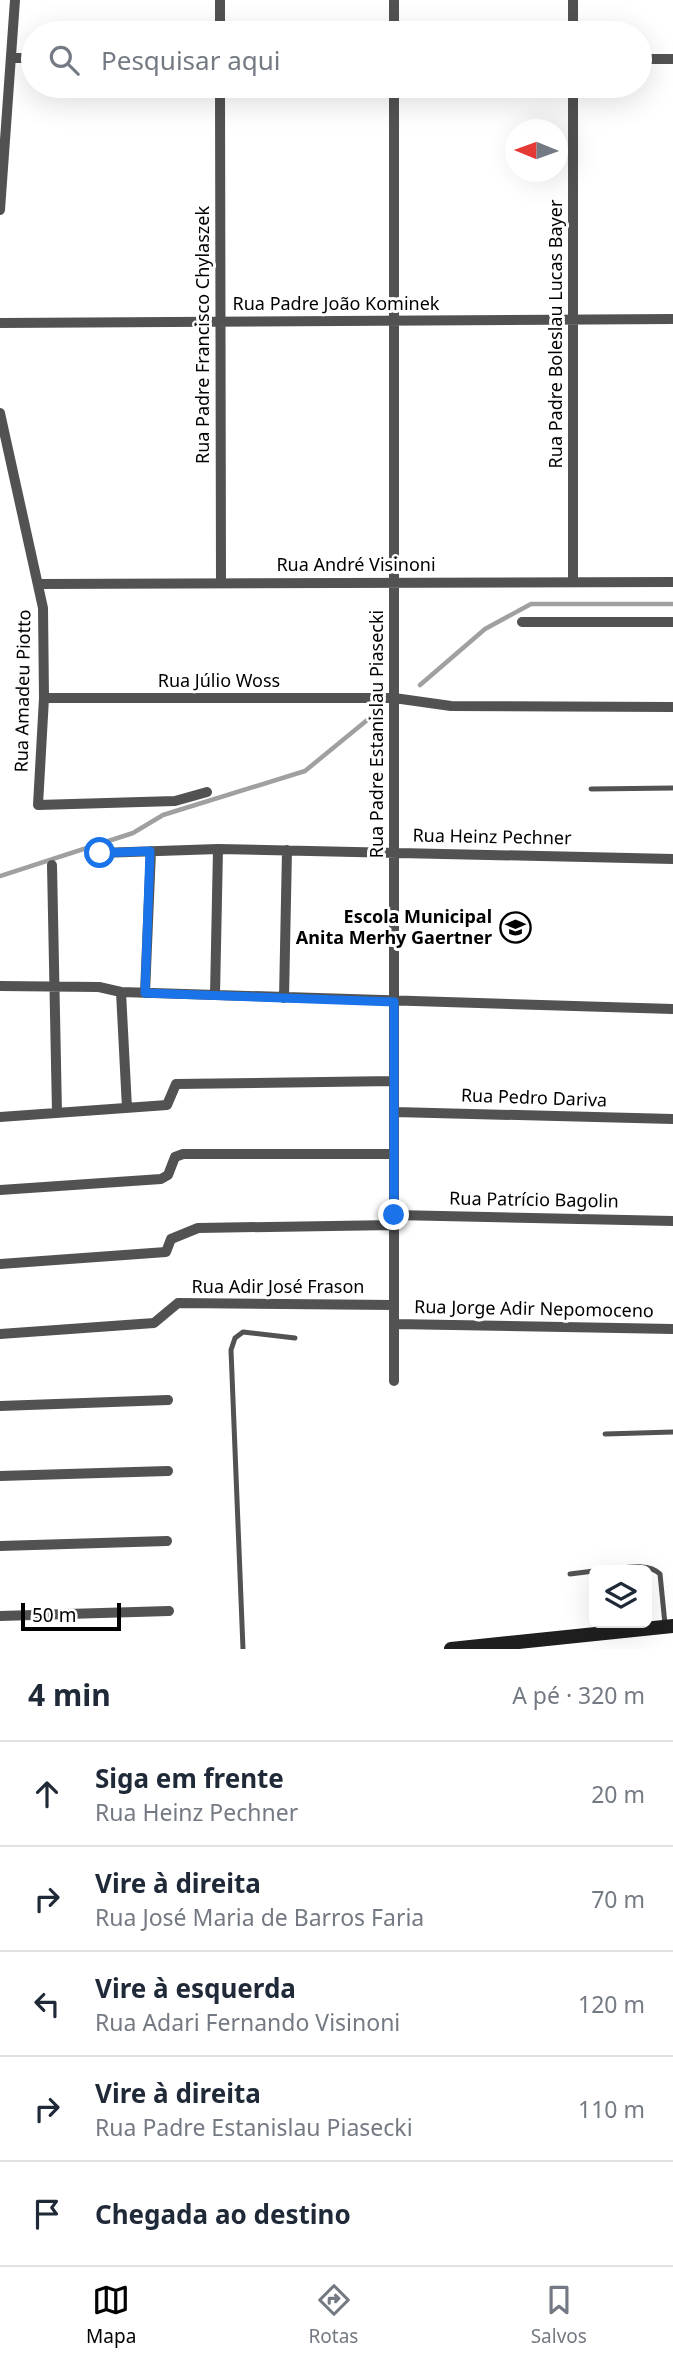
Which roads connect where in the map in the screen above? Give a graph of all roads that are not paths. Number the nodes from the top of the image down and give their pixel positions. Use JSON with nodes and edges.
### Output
{"nodes":[{"id":1,"x":15,"y":0,"type":"edge"},
{"id":2,"x":220,"y":0,"type":"edge"},
{"id":3,"x":394,"y":0,"type":"edge"},
{"id":4,"x":573,"y":0,"type":"edge"},
{"id":5,"x":220,"y":21,"type":"edge"},
{"id":6,"x":394,"y":21,"type":"edge"},
{"id":7,"x":573,"y":21,"type":"edge"},
{"id":8,"x":12,"y":58,"type":"junction"},
{"id":9,"x":21,"y":58,"type":"edge"},
{"id":10,"x":652,"y":59,"type":"edge"},
{"id":11,"x":673,"y":59,"type":"edge"},
{"id":12,"x":220,"y":98,"type":"edge"},
{"id":13,"x":394,"y":98,"type":"edge"},
{"id":14,"x":573,"y":98,"type":"edge"},
{"id":15,"x":0,"y":210,"type":"edge"},
{"id":16,"x":673,"y":319,"type":"edge"},
{"id":17,"x":573,"y":320,"type":"junction"},
{"id":18,"x":394,"y":321,"type":"junction"},
{"id":19,"x":220,"y":322,"type":"junction"},
{"id":20,"x":0,"y":323,"type":"edge"},
{"id":21,"x":0,"y":413,"type":"edge"},
{"id":22,"x":573,"y":582,"type":"junction"},
{"id":23,"x":673,"y":582,"type":"edge"},
{"id":24,"x":221,"y":583,"type":"junction"},
{"id":25,"x":394,"y":583,"type":"junction"},
{"id":26,"x":40,"y":584,"type":"junction"},
{"id":27,"x":522,"y":622,"type":"dead end"},
{"id":28,"x":673,"y":622,"type":"edge"},
{"id":29,"x":44,"y":698,"type":"junction"},
{"id":30,"x":394,"y":698,"type":"junction"},
{"id":31,"x":673,"y":707,"type":"edge"},
{"id":32,"x":673,"y":788,"type":"edge"},
{"id":33,"x":592,"y":789,"type":"dead end"},
{"id":34,"x":207,"y":792,"type":"dead end"},
{"id":35,"x":218,"y":849,"type":"junction"},
{"id":36,"x":287,"y":849,"type":"junction"},
{"id":37,"x":150,"y":851,"type":"junction"},
{"id":38,"x":394,"y":852,"type":"junction"},
{"id":39,"x":100,"y":853,"type":"dead end"},
{"id":40,"x":673,"y":859,"type":"edge"},
{"id":41,"x":52,"y":865,"type":"dead end"},
{"id":42,"x":0,"y":986,"type":"edge"},
{"id":43,"x":56,"y":987,"type":"junction"},
{"id":44,"x":121,"y":992,"type":"junction"},
{"id":45,"x":145,"y":993,"type":"junction"},
{"id":46,"x":215,"y":995,"type":"junction"},
{"id":47,"x":284,"y":998,"type":"junction"},
{"id":48,"x":394,"y":1002,"type":"junction"},
{"id":49,"x":673,"y":1009,"type":"edge"},
{"id":50,"x":394,"y":1081,"type":"junction"},
{"id":51,"x":127,"y":1108,"type":"junction"},
{"id":52,"x":394,"y":1112,"type":"junction"},
{"id":53,"x":57,"y":1113,"type":"junction"},
{"id":54,"x":0,"y":1117,"type":"edge"},
{"id":55,"x":673,"y":1119,"type":"edge"},
{"id":56,"x":394,"y":1154,"type":"junction"},
{"id":57,"x":0,"y":1190,"type":"edge"},
{"id":58,"x":394,"y":1220,"type":"junction"},
{"id":59,"x":673,"y":1221,"type":"edge"},
{"id":60,"x":0,"y":1264,"type":"edge"},
{"id":61,"x":394,"y":1305,"type":"junction"},
{"id":62,"x":394,"y":1324,"type":"junction"},
{"id":63,"x":673,"y":1329,"type":"edge"},
{"id":64,"x":0,"y":1334,"type":"edge"},
{"id":65,"x":295,"y":1338,"type":"dead end"},
{"id":66,"x":394,"y":1381,"type":"dead end"},
{"id":67,"x":168,"y":1400,"type":"dead end"},
{"id":68,"x":0,"y":1406,"type":"edge"},
{"id":69,"x":673,"y":1432,"type":"edge"},
{"id":70,"x":605,"y":1434,"type":"dead end"},
{"id":71,"x":168,"y":1471,"type":"dead end"},
{"id":72,"x":0,"y":1476,"type":"edge"},
{"id":73,"x":167,"y":1541,"type":"dead end"},
{"id":74,"x":0,"y":1546,"type":"edge"},
{"id":75,"x":652,"y":1568,"type":"edge"},
{"id":76,"x":589,"y":1572,"type":"edge"},
{"id":77,"x":570,"y":1574,"type":"dead end"},
{"id":78,"x":169,"y":1611,"type":"dead end"},
{"id":79,"x":0,"y":1616,"type":"edge"},
{"id":80,"x":669,"y":1627,"type":"edge"},
{"id":81,"x":243,"y":1649,"type":"edge"},
{"id":82,"x":451,"y":1649,"type":"edge"}],
"edges":[{"from":1,"to":8,"type":"street"},
{"from":2,"to":5,"type":"street"},
{"from":3,"to":6,"type":"street"},
{"from":4,"to":7,"type":"street"},
{"from":8,"to":9,"type":"street"},
{"from":8,"to":15,"type":"street"},
{"from":10,"to":11,"type":"street"},
{"from":12,"to":19,"type":"street","name":"Rua Padre Francisco Chylaszek"},
{"from":13,"to":18,"type":"street","name":"Rua Padre Estanislau Piasecki"},
{"from":14,"to":17,"type":"street","name":"Rua Padre Boleslau Lucas Bayer"},
{"from":16,"to":17,"type":"street","name":"Rua Padre João Kominek"},
{"from":17,"to":18,"type":"street","name":"Rua Padre João Kominek"},
{"from":17,"to":22,"type":"street","name":"Rua Padre Boleslau Lucas Bayer"},
{"from":18,"to":19,"type":"street","name":"Rua Padre João Kominek"},
{"from":18,"to":25,"type":"street","name":"Rua Padre Estanislau Piasecki"},
{"from":19,"to":20,"type":"street","name":"Rua Padre João Kominek"},
{"from":19,"to":24,"type":"street","name":"Rua Padre Francisco Chylaszek"},
{"from":21,"to":26,"type":"street","name":"Rua Amadeu Piotto"},
{"from":22,"to":23,"type":"street","name":"Rua André Visinoni"},
{"from":22,"to":25,"type":"street","name":"Rua André Visinoni"},
{"from":24,"to":25,"type":"street","name":"Rua André Visinoni"},
{"from":24,"to":26,"type":"street","name":"Rua André Visinoni"},
{"from":25,"to":30,"type":"street","name":"Rua Padre Estanislau Piasecki"},
{"from":26,"to":29,"type":"street","name":"Rua Amadeu Piotto"},
{"from":27,"to":28,"type":"street"},
{"from":29,"to":30,"type":"street","name":"Rua Júlio Woss"},
{"from":29,"to":34,"type":"street","name":"Rua Amadeu Piotto"},
{"from":30,"to":31,"type":"street","name":"Rua Júlio Woss"},
{"from":30,"to":38,"type":"street","name":"Rua Padre Estanislau Piasecki"},
{"from":32,"to":33,"type":"lane"},
{"from":35,"to":36,"type":"street","name":"Rua Heinz Pechner"},
{"from":35,"to":37,"type":"street","name":"Rua Heinz Pechner"},
{"from":35,"to":46,"type":"street"},
{"from":36,"to":38,"type":"street","name":"Rua Heinz Pechner"},
{"from":36,"to":47,"type":"street"},
{"from":37,"to":39,"type":"street","name":"Rua Heinz Pechner"},
{"from":37,"to":45,"type":"street"},
{"from":38,"to":40,"type":"street","name":"Rua Heinz Pechner"},
{"from":38,"to":48,"type":"street","name":"Rua Padre Estanislau Piasecki"},
{"from":41,"to":43,"type":"street"},
{"from":42,"to":43,"type":"street"},
{"from":43,"to":44,"type":"street"},
{"from":43,"to":53,"type":"street"},
{"from":44,"to":45,"type":"street"},
{"from":44,"to":51,"type":"street"},
{"from":45,"to":46,"type":"street"},
{"from":46,"to":47,"type":"street"},
{"from":47,"to":48,"type":"street"},
{"from":48,"to":49,"type":"street"},
{"from":48,"to":50,"type":"street","name":"Rua Padre Estanislau Piasecki"},
{"from":50,"to":51,"type":"street"},
{"from":50,"to":52,"type":"street","name":"Rua Padre Estanislau Piasecki"},
{"from":51,"to":53,"type":"street"},
{"from":52,"to":55,"type":"street","name":"Rua Pedro Dariva"},
{"from":52,"to":56,"type":"street","name":"Rua Padre Estanislau Piasecki"},
{"from":53,"to":54,"type":"street"},
{"from":56,"to":57,"type":"street"},
{"from":56,"to":58,"type":"street","name":"Rua Padre Estanislau Piasecki"},
{"from":58,"to":59,"type":"street","name":"Rua Patrício Bagolin"},
{"from":58,"to":60,"type":"street","name":"Rua Patrício Bagolin"},
{"from":58,"to":61,"type":"street","name":"Rua Padre Estanislau Piasecki"},
{"from":61,"to":62,"type":"street","name":"Rua Padre Estanislau Piasecki"},
{"from":61,"to":64,"type":"street","name":"Rua Adir José Frason"},
{"from":62,"to":63,"type":"street","name":"Rua Jorge Adir Nepomoceno"},
{"from":62,"to":66,"type":"street","name":"Rua Padre Estanislau Piasecki"},
{"from":65,"to":81,"type":"lane"},
{"from":67,"to":68,"type":"street"},
{"from":69,"to":70,"type":"lane"},
{"from":71,"to":72,"type":"street"},
{"from":73,"to":74,"type":"street"},
{"from":75,"to":80,"type":"lane"},
{"from":76,"to":77,"type":"lane"},
{"from":78,"to":79,"type":"street"},
{"from":80,"to":82,"type":"main road"}]}
